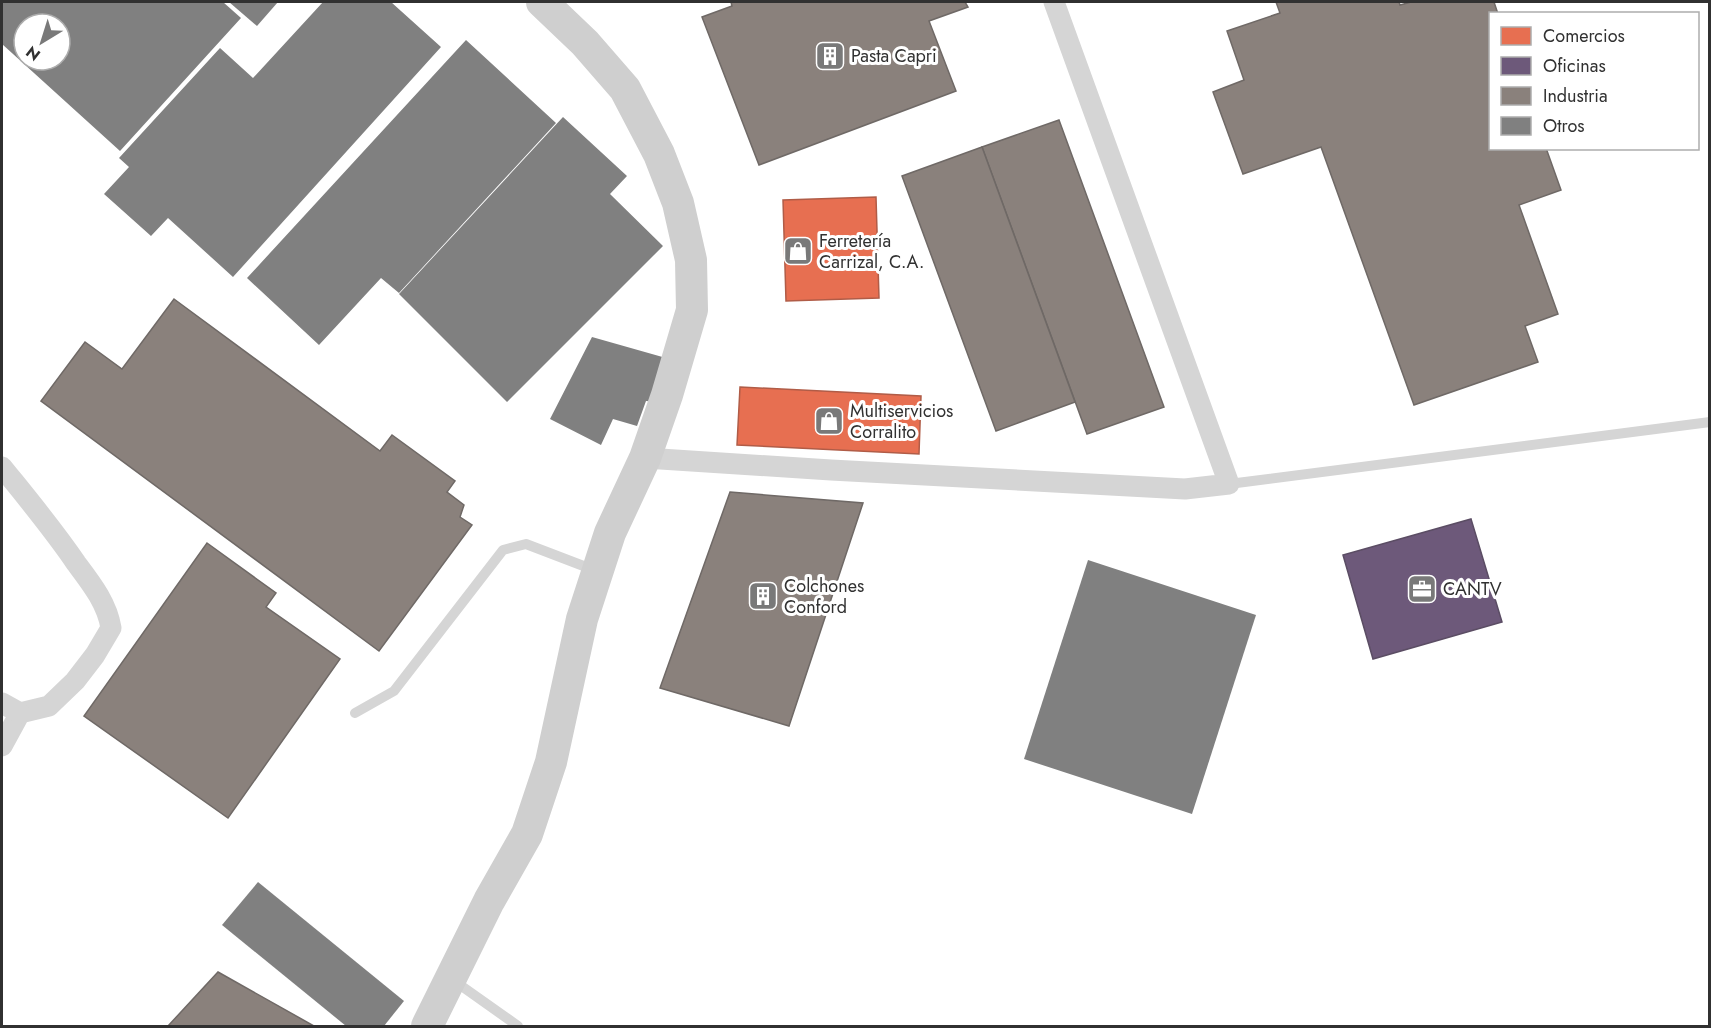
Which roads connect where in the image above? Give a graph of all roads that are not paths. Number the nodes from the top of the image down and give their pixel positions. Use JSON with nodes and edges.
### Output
{"nodes":[{"id":1,"x":542,"y":2,"type":"edge"},
{"id":2,"x":1054,"y":2,"type":"edge"},
{"id":3,"x":1710,"y":422,"type":"edge"},
{"id":4,"x":645,"y":458,"type":"junction"},
{"id":5,"x":2,"y":467,"type":"edge"},
{"id":6,"x":1229,"y":484,"type":"junction"},
{"id":7,"x":597,"y":571,"type":"junction"},
{"id":8,"x":2,"y":702,"type":"edge"},
{"id":9,"x":20,"y":713,"type":"junction"},
{"id":10,"x":355,"y":713,"type":"dead end"},
{"id":11,"x":2,"y":746,"type":"edge"},
{"id":12,"x":450,"y":978,"type":"junction"},
{"id":13,"x":427,"y":1026,"type":"edge"},
{"id":14,"x":518,"y":1026,"type":"edge"}],
"edges":[{"from":1,"to":4,"type":"street"},
{"from":2,"to":6,"type":"street"},
{"from":3,"to":6,"type":"lane"},
{"from":4,"to":6,"type":"street"},
{"from":4,"to":7,"type":"street"},
{"from":5,"to":9,"type":"street"},
{"from":7,"to":10,"type":"lane"},
{"from":7,"to":12,"type":"street"},
{"from":8,"to":9,"type":"street"},
{"from":9,"to":11,"type":"street"},
{"from":12,"to":13,"type":"street"},
{"from":12,"to":14,"type":"lane"}]}
